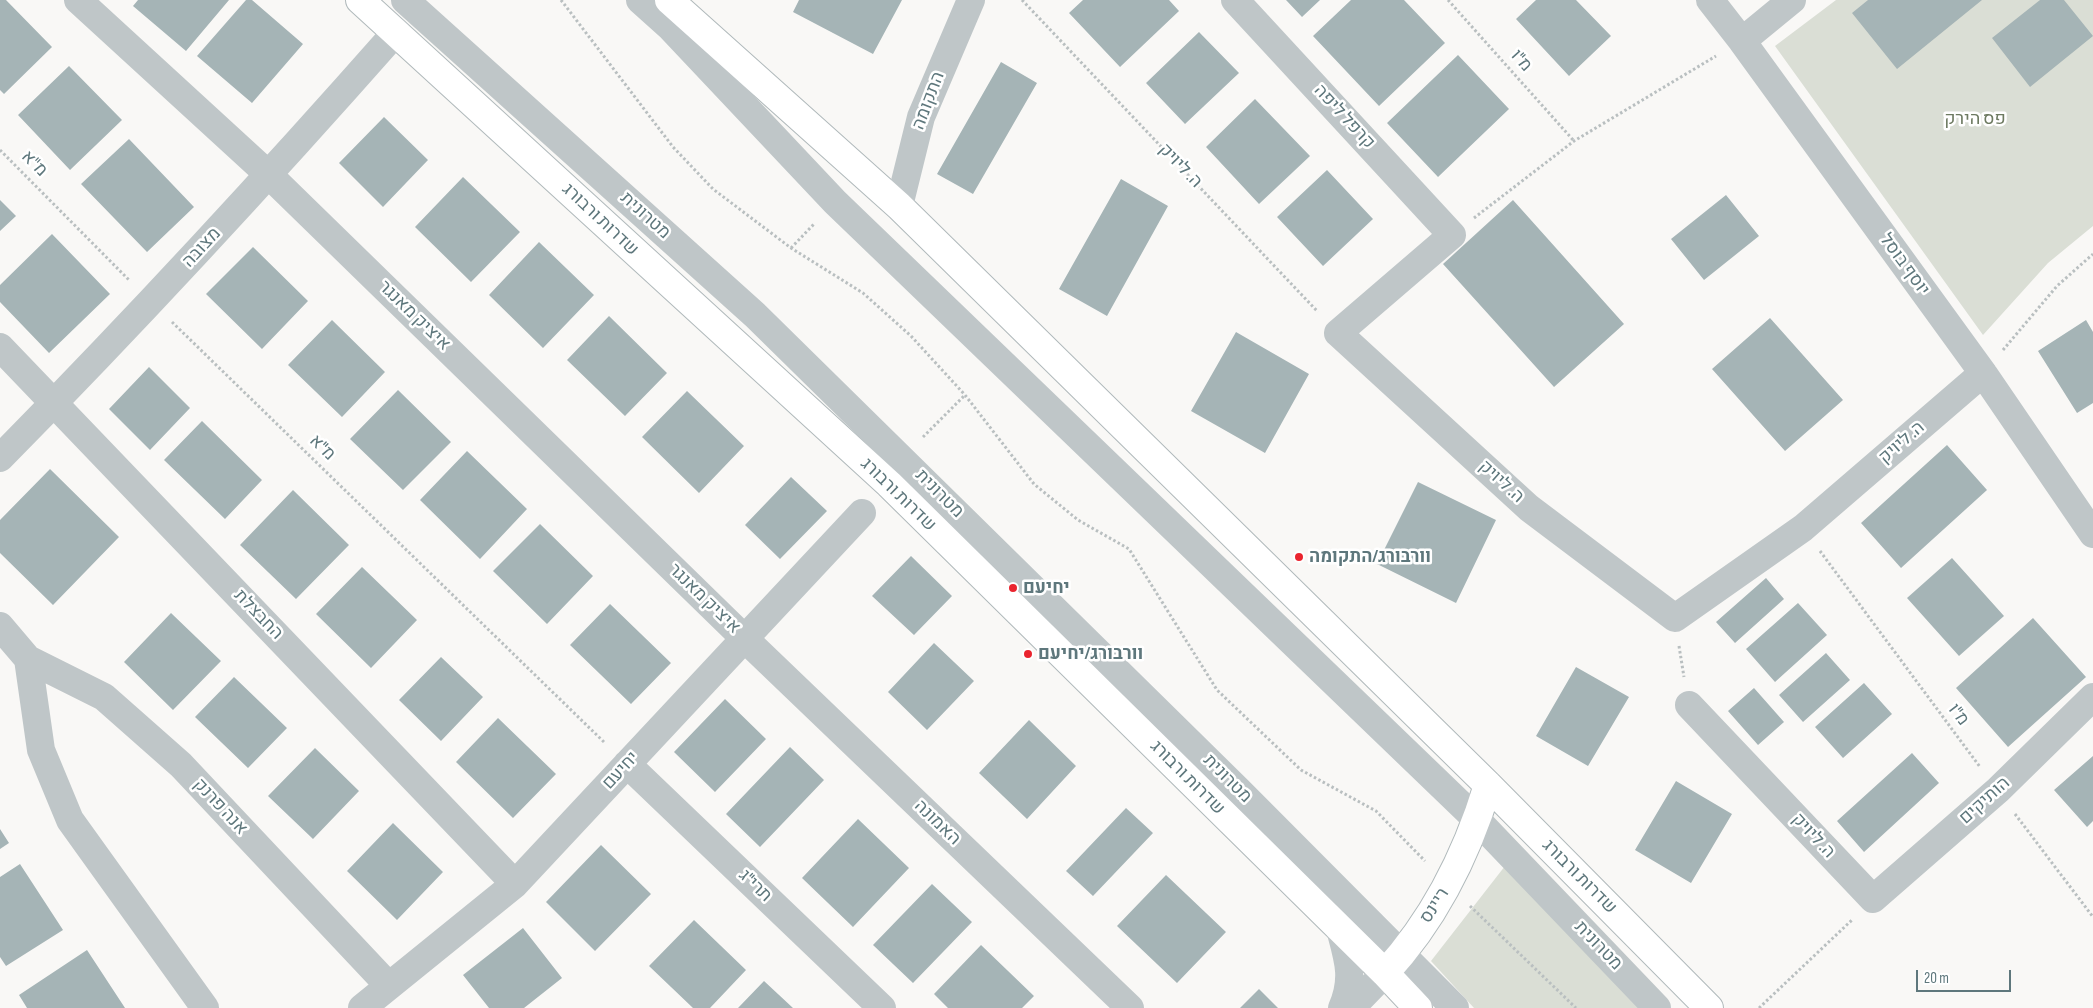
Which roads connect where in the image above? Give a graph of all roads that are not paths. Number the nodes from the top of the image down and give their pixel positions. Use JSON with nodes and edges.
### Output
{"nodes":[{"id":1,"x":78,"y":0,"type":"edge"},
{"id":2,"x":360,"y":0,"type":"edge"},
{"id":3,"x":406,"y":0,"type":"edge"},
{"id":4,"x":640,"y":0,"type":"edge"},
{"id":5,"x":668,"y":0,"type":"edge"},
{"id":6,"x":971,"y":0,"type":"edge"},
{"id":7,"x":1235,"y":0,"type":"edge"},
{"id":8,"x":1710,"y":0,"type":"edge"},
{"id":9,"x":1792,"y":0,"type":"edge"},
{"id":10,"x":396,"y":32,"type":"junction"},
{"id":11,"x":1742,"y":41,"type":"junction"},
{"id":12,"x":269,"y":175,"type":"junction"},
{"id":13,"x":899,"y":206,"type":"junction"},
{"id":14,"x":1338,"y":333,"type":"joint"},
{"id":15,"x":0,"y":347,"type":"edge"},
{"id":16,"x":1983,"y":374,"type":"junction"},
{"id":17,"x":55,"y":402,"type":"junction"},
{"id":18,"x":0,"y":458,"type":"edge"},
{"id":19,"x":862,"y":513,"type":"dead end"},
{"id":20,"x":2093,"y":534,"type":"edge"},
{"id":21,"x":0,"y":626,"type":"edge"},
{"id":22,"x":744,"y":638,"type":"junction"},
{"id":23,"x":28,"y":659,"type":"junction"},
{"id":24,"x":2093,"y":697,"type":"edge"},
{"id":25,"x":1689,"y":705,"type":"road end"},
{"id":26,"x":628,"y":764,"type":"junction"},
{"id":27,"x":1488,"y":785,"type":"junction"},
{"id":28,"x":1477,"y":820,"type":"junction"},
{"id":29,"x":516,"y":884,"type":"junction"},
{"id":30,"x":1873,"y":899,"type":"joint"},
{"id":31,"x":1340,"y":929,"type":"junction"},
{"id":32,"x":1394,"y":964,"type":"junction"},
{"id":33,"x":389,"y":986,"type":"junction"},
{"id":34,"x":205,"y":1008,"type":"edge"},
{"id":35,"x":362,"y":1008,"type":"edge"},
{"id":36,"x":882,"y":1008,"type":"edge"},
{"id":37,"x":1130,"y":1008,"type":"edge"},
{"id":38,"x":1342,"y":1008,"type":"edge"},
{"id":39,"x":1351,"y":1008,"type":"edge"},
{"id":40,"x":1418,"y":1008,"type":"edge"},
{"id":41,"x":1454,"y":1008,"type":"edge"},
{"id":42,"x":1657,"y":1008,"type":"edge"},
{"id":43,"x":1709,"y":1008,"type":"edge"}],
"edges":[{"from":1,"to":12,"type":"street","name":"איציק מאנגר"},
{"from":2,"to":10,"type":"main road","name":"שדרות ורבורג"},
{"from":3,"to":32,"type":"street","name":"מטרונית"},
{"from":4,"to":28,"type":"street","name":"מטרונית"},
{"from":5,"to":13,"type":"main road","name":"שדרות ורבורג"},
{"from":6,"to":13,"type":"street","name":"התקומה"},
{"from":7,"to":14,"type":"street","name":"קרפל ליפה"},
{"from":8,"to":11,"type":"street","name":"יוסף בוסל"},
{"from":9,"to":11,"type":"street"},
{"from":10,"to":12,"type":"street","name":"מצובה"},
{"from":10,"to":31,"type":"main road","name":"שדרות ורבורג"},
{"from":11,"to":16,"type":"street","name":"יוסף בוסל"},
{"from":12,"to":17,"type":"street","name":"מצובה"},
{"from":12,"to":22,"type":"street","name":"איציק מאנגר"},
{"from":13,"to":27,"type":"main road","name":"שדרות ורבורג"},
{"from":14,"to":16,"type":"street","name":"ה. ליויק"},
{"from":15,"to":17,"type":"street","name":"החבצלת"},
{"from":16,"to":20,"type":"street","name":"יוסף בוסל"},
{"from":17,"to":18,"type":"street","name":"מצובה"},
{"from":17,"to":29,"type":"street","name":"החבצלת"},
{"from":19,"to":22,"type":"street","name":"יחיעם"},
{"from":21,"to":23,"type":"street","name":"אנה פרנק"},
{"from":22,"to":26,"type":"street","name":"יחיעם"},
{"from":22,"to":37,"type":"street","name":"האמונה"},
{"from":23,"to":33,"type":"street","name":"אנה פרנק"},
{"from":23,"to":34,"type":"street"},
{"from":24,"to":30,"type":"street","name":"הותיקים"},
{"from":25,"to":30,"type":"street","name":"ה. ליויק"},
{"from":26,"to":29,"type":"street","name":"יחיעם"},
{"from":26,"to":36,"type":"street","name":"תרי\"ג"},
{"from":27,"to":28,"type":"main road","name":"ריינס"},
{"from":27,"to":43,"type":"main road","name":"שדרות ורבורג"},
{"from":28,"to":32,"type":"main road","name":"ריינס"},
{"from":28,"to":42,"type":"street","name":"מטרונית"},
{"from":29,"to":33,"type":"street","name":"יחיעם"},
{"from":31,"to":32,"type":"main road","name":"שדרות ורבורג"},
{"from":31,"to":38,"type":"street"},
{"from":32,"to":39,"type":"street","name":"ריינס"},
{"from":32,"to":40,"type":"main road","name":"שדרות ורבורג"},
{"from":32,"to":41,"type":"street","name":"מטרונית"},
{"from":33,"to":35,"type":"street","name":"יחיעם"}]}
